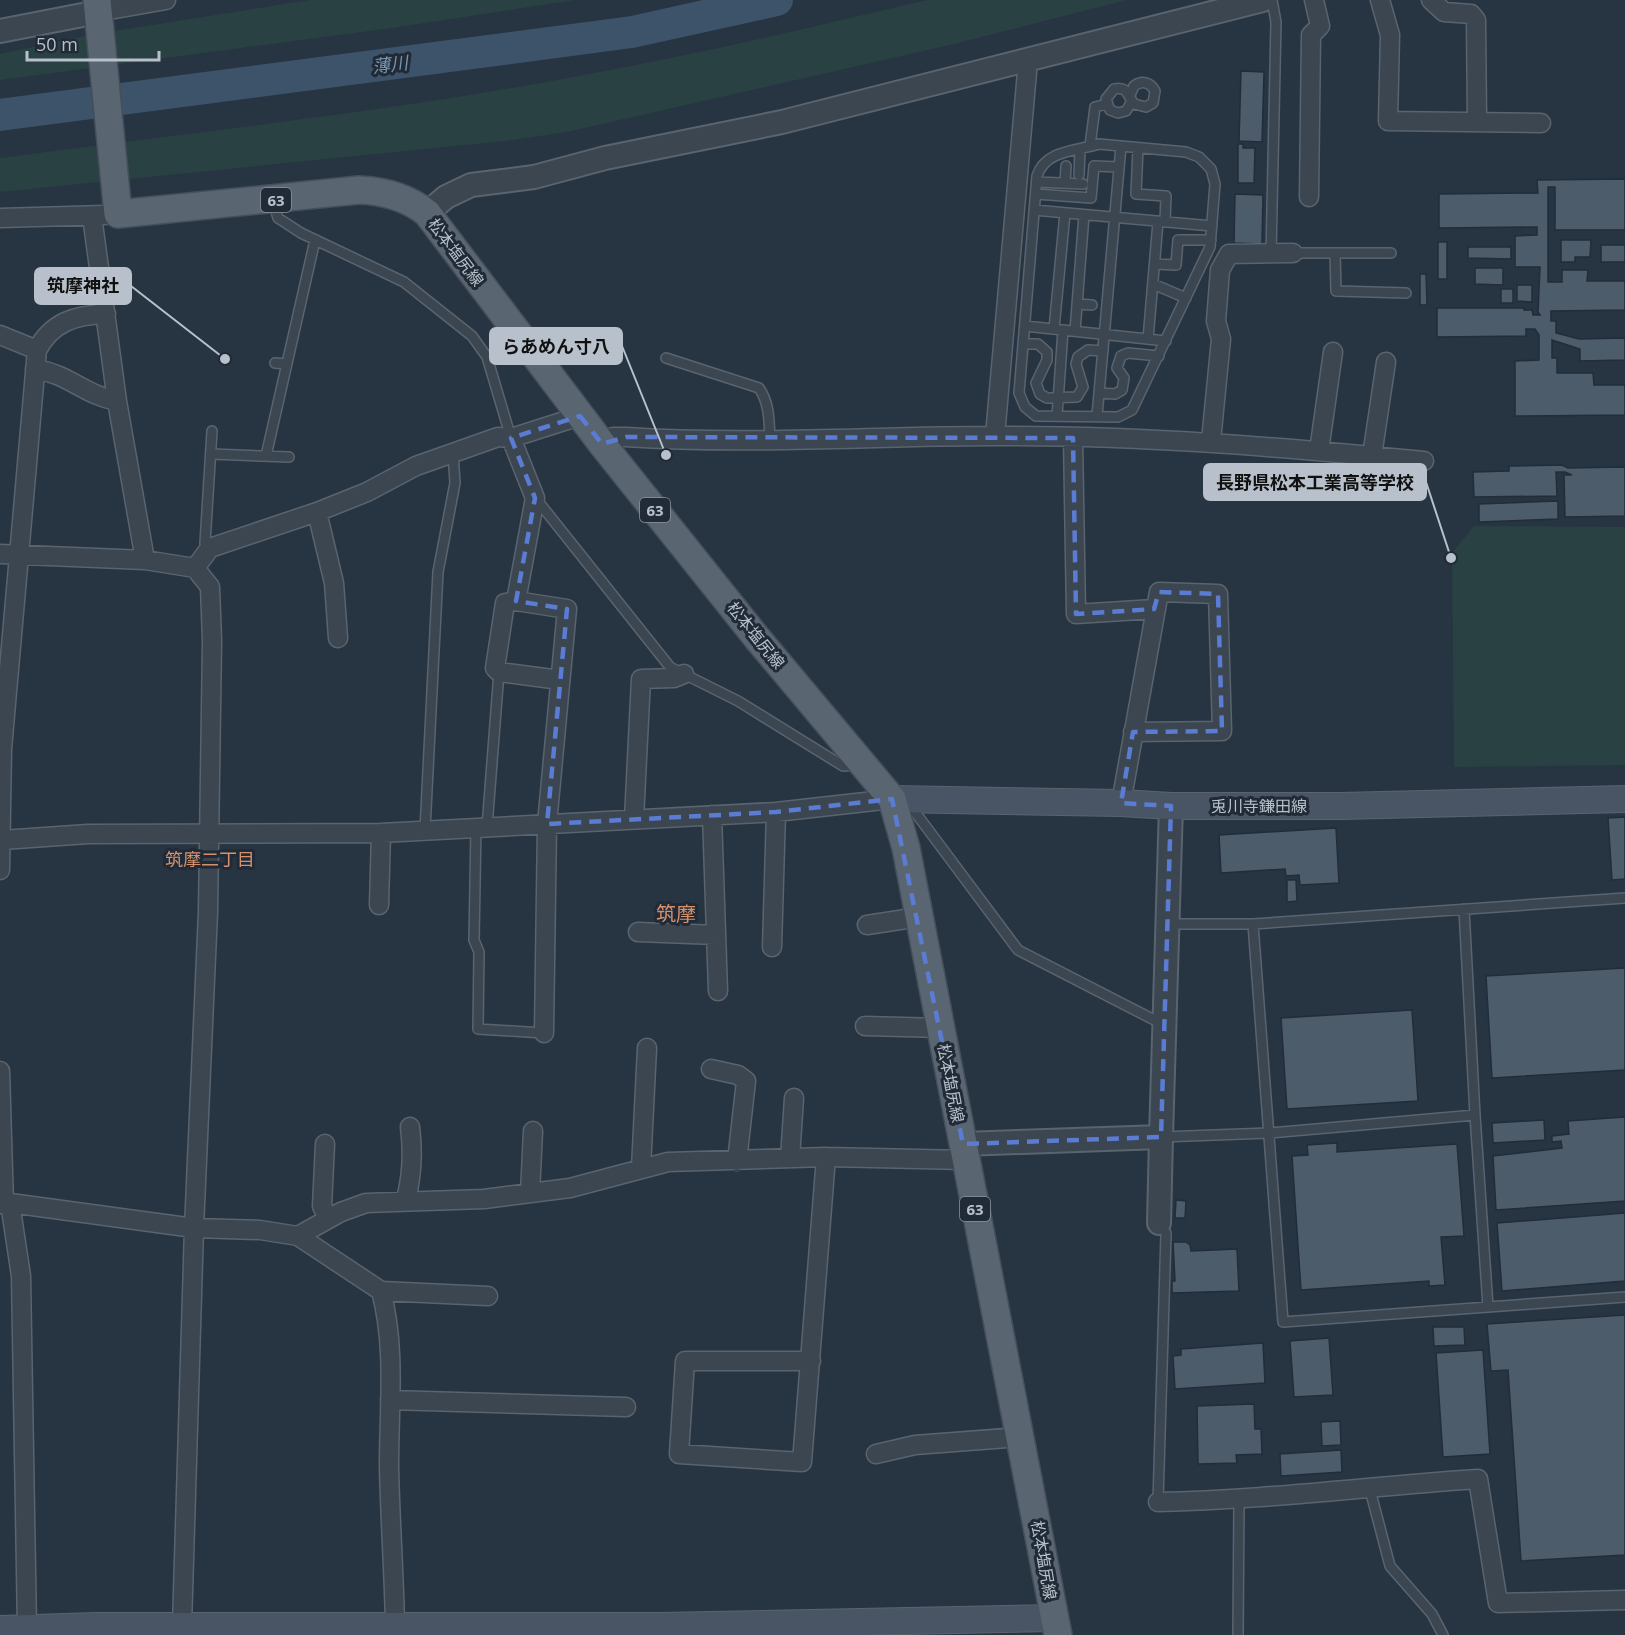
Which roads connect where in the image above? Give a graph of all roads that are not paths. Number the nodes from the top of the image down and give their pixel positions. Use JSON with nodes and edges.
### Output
{"nodes":[{"id":1,"x":166,"y":0,"type":"edge"},
{"id":2,"x":1263,"y":0,"type":"edge"},
{"id":3,"x":1272,"y":0,"type":"edge"},
{"id":4,"x":1314,"y":0,"type":"edge"},
{"id":5,"x":1380,"y":0,"type":"edge"},
{"id":6,"x":1431,"y":0,"type":"edge"},
{"id":7,"x":99,"y":14,"type":"edge"},
{"id":8,"x":0,"y":31,"type":"edge"},
{"id":9,"x":1024,"y":60,"type":"junction"},
{"id":10,"x":1131,"y":98,"type":"junction"},
{"id":11,"x":1107,"y":104,"type":"junction"},
{"id":12,"x":1476,"y":122,"type":"junction"},
{"id":13,"x":1541,"y":123,"type":"dead end"},
{"id":14,"x":1090,"y":146,"type":"junction"},
{"id":15,"x":1121,"y":146,"type":"junction"},
{"id":16,"x":1138,"y":148,"type":"junction"},
{"id":17,"x":1080,"y":149,"type":"junction"},
{"id":18,"x":1066,"y":166,"type":"dead end"},
{"id":19,"x":1119,"y":167,"type":"junction"},
{"id":20,"x":1037,"y":182,"type":"junction"},
{"id":21,"x":1065,"y":183,"type":"junction"},
{"id":22,"x":1036,"y":194,"type":"junction"},
{"id":23,"x":1309,"y":197,"type":"dead end"},
{"id":24,"x":273,"y":201,"type":"junction"},
{"id":25,"x":109,"y":207,"type":"junction"},
{"id":26,"x":1034,"y":210,"type":"junction"},
{"id":27,"x":427,"y":213,"type":"junction"},
{"id":28,"x":1065,"y":213,"type":"junction"},
{"id":29,"x":1084,"y":215,"type":"junction"},
{"id":30,"x":0,"y":218,"type":"edge"},
{"id":31,"x":1115,"y":218,"type":"junction"},
{"id":32,"x":1162,"y":222,"type":"junction"},
{"id":33,"x":1212,"y":226,"type":"junction"},
{"id":34,"x":315,"y":240,"type":"junction"},
{"id":35,"x":1211,"y":240,"type":"junction"},
{"id":36,"x":1335,"y":253,"type":"junction"},
{"id":37,"x":1391,"y":253,"type":"dead end"},
{"id":38,"x":1293,"y":254,"type":"joint"},
{"id":39,"x":1271,"y":255,"type":"junction"},
{"id":40,"x":1155,"y":264,"type":"junction"},
{"id":41,"x":1153,"y":284,"type":"junction"},
{"id":42,"x":1406,"y":293,"type":"dead end"},
{"id":43,"x":1186,"y":298,"type":"junction"},
{"id":44,"x":1077,"y":304,"type":"junction"},
{"id":45,"x":1092,"y":305,"type":"dead end"},
{"id":46,"x":106,"y":314,"type":"junction"},
{"id":47,"x":1025,"y":326,"type":"junction"},
{"id":48,"x":1059,"y":330,"type":"junction"},
{"id":49,"x":1075,"y":332,"type":"junction"},
{"id":50,"x":0,"y":335,"type":"edge"},
{"id":51,"x":1105,"y":335,"type":"junction"},
{"id":52,"x":1148,"y":339,"type":"junction"},
{"id":53,"x":1166,"y":341,"type":"junction"},
{"id":54,"x":1023,"y":344,"type":"junction"},
{"id":55,"x":1103,"y":351,"type":"junction"},
{"id":56,"x":1333,"y":352,"type":"dead end"},
{"id":57,"x":1159,"y":356,"type":"junction"},
{"id":58,"x":666,"y":358,"type":"dead end"},
{"id":59,"x":36,"y":360,"type":"junction"},
{"id":60,"x":1386,"y":362,"type":"dead end"},
{"id":61,"x":274,"y":363,"type":"dead end"},
{"id":62,"x":287,"y":364,"type":"junction"},
{"id":63,"x":1099,"y":393,"type":"junction"},
{"id":64,"x":1059,"y":399,"type":"junction"},
{"id":65,"x":117,"y":401,"type":"junction"},
{"id":66,"x":580,"y":416,"type":"junction"},
{"id":67,"x":1057,"y":416,"type":"junction"},
{"id":68,"x":1097,"y":416,"type":"junction"},
{"id":69,"x":212,"y":431,"type":"dead end"},
{"id":70,"x":995,"y":436,"type":"junction"},
{"id":71,"x":511,"y":438,"type":"junction"},
{"id":72,"x":1072,"y":438,"type":"junction"},
{"id":73,"x":770,"y":441,"type":"junction"},
{"id":74,"x":1211,"y":441,"type":"junction"},
{"id":75,"x":602,"y":444,"type":"junction"},
{"id":76,"x":1319,"y":451,"type":"junction"},
{"id":77,"x":453,"y":453,"type":"junction"},
{"id":78,"x":211,"y":454,"type":"junction"},
{"id":79,"x":266,"y":456,"type":"junction"},
{"id":80,"x":1372,"y":456,"type":"junction"},
{"id":81,"x":289,"y":457,"type":"dead end"},
{"id":82,"x":1424,"y":461,"type":"dead end"},
{"id":83,"x":535,"y":498,"type":"junction"},
{"id":84,"x":317,"y":512,"type":"junction"},
{"id":85,"x":208,"y":551,"type":"junction"},
{"id":86,"x":0,"y":554,"type":"edge"},
{"id":87,"x":20,"y":556,"type":"junction"},
{"id":88,"x":145,"y":560,"type":"junction"},
{"id":89,"x":195,"y":568,"type":"junction"},
{"id":90,"x":516,"y":601,"type":"junction"},
{"id":91,"x":1154,"y":609,"type":"junction"},
{"id":92,"x":338,"y":638,"type":"dead end"},
{"id":93,"x":499,"y":672,"type":"junction"},
{"id":94,"x":684,"y":674,"type":"junction"},
{"id":95,"x":560,"y":680,"type":"junction"},
{"id":96,"x":4,"y":688,"type":"edge"},
{"id":97,"x":1133,"y":732,"type":"junction"},
{"id":98,"x":862,"y":764,"type":"junction"},
{"id":99,"x":899,"y":800,"type":"junction"},
{"id":100,"x":1625,"y":800,"type":"edge"},
{"id":101,"x":1120,"y":802,"type":"junction"},
{"id":102,"x":1171,"y":806,"type":"junction"},
{"id":103,"x":776,"y":812,"type":"junction"},
{"id":104,"x":712,"y":815,"type":"junction"},
{"id":105,"x":634,"y":819,"type":"junction"},
{"id":106,"x":547,"y":824,"type":"junction"},
{"id":107,"x":482,"y":827,"type":"junction"},
{"id":108,"x":425,"y":830,"type":"junction"},
{"id":109,"x":381,"y":833,"type":"junction"},
{"id":110,"x":207,"y":835,"type":"junction"},
{"id":111,"x":2,"y":840,"type":"junction"},
{"id":112,"x":0,"y":870,"type":"edge"},
{"id":113,"x":1625,"y":898,"type":"edge"},
{"id":114,"x":379,"y":905,"type":"dead end"},
{"id":115,"x":1464,"y":909,"type":"junction"},
{"id":116,"x":919,"y":917,"type":"junction"},
{"id":117,"x":1168,"y":924,"type":"junction"},
{"id":118,"x":1253,"y":924,"type":"junction"},
{"id":119,"x":867,"y":925,"type":"dead end"},
{"id":120,"x":791,"y":930,"type":"dead end"},
{"id":121,"x":638,"y":932,"type":"dead end"},
{"id":122,"x":716,"y":935,"type":"junction"},
{"id":123,"x":718,"y":991,"type":"dead end"},
{"id":124,"x":1165,"y":1025,"type":"junction"},
{"id":125,"x":865,"y":1026,"type":"dead end"},
{"id":126,"x":941,"y":1028,"type":"junction"},
{"id":127,"x":544,"y":1033,"type":"joint"},
{"id":128,"x":647,"y":1048,"type":"dead end"},
{"id":129,"x":711,"y":1069,"type":"dead end"},
{"id":130,"x":0,"y":1071,"type":"edge"},
{"id":131,"x":794,"y":1098,"type":"dead end"},
{"id":132,"x":1475,"y":1115,"type":"junction"},
{"id":133,"x":410,"y":1127,"type":"dead end"},
{"id":134,"x":533,"y":1131,"type":"dead end"},
{"id":135,"x":1269,"y":1133,"type":"junction"},
{"id":136,"x":1161,"y":1137,"type":"junction"},
{"id":137,"x":325,"y":1144,"type":"dead end"},
{"id":138,"x":965,"y":1152,"type":"junction"},
{"id":139,"x":826,"y":1157,"type":"junction"},
{"id":140,"x":790,"y":1158,"type":"junction"},
{"id":141,"x":737,"y":1161,"type":"junction"},
{"id":142,"x":641,"y":1168,"type":"junction"},
{"id":143,"x":530,"y":1193,"type":"junction"},
{"id":144,"x":406,"y":1199,"type":"junction"},
{"id":145,"x":4,"y":1204,"type":"edge"},
{"id":146,"x":328,"y":1219,"type":"junction"},
{"id":147,"x":1160,"y":1223,"type":"joint"},
{"id":148,"x":194,"y":1228,"type":"junction"},
{"id":149,"x":298,"y":1236,"type":"junction"},
{"id":150,"x":381,"y":1291,"type":"junction"},
{"id":151,"x":488,"y":1296,"type":"dead end"},
{"id":152,"x":1625,"y":1297,"type":"edge"},
{"id":153,"x":1488,"y":1307,"type":"junction"},
{"id":154,"x":811,"y":1361,"type":"junction"},
{"id":155,"x":390,"y":1401,"type":"junction"},
{"id":156,"x":626,"y":1407,"type":"dead end"},
{"id":157,"x":1020,"y":1437,"type":"junction"},
{"id":158,"x":876,"y":1454,"type":"dead end"},
{"id":159,"x":1370,"y":1486,"type":"junction"},
{"id":160,"x":1239,"y":1501,"type":"junction"},
{"id":161,"x":1158,"y":1502,"type":"joint"},
{"id":162,"x":1625,"y":1600,"type":"edge"},
{"id":163,"x":182,"y":1626,"type":"junction"},
{"id":164,"x":395,"y":1626,"type":"junction"},
{"id":165,"x":1056,"y":1627,"type":"edge"},
{"id":166,"x":960,"y":1628,"type":"edge"},
{"id":167,"x":0,"y":1629,"type":"edge"},
{"id":168,"x":27,"y":1629,"type":"junction"},
{"id":169,"x":660,"y":1630,"type":"edge"},
{"id":170,"x":97,"y":1631,"type":"edge"},
{"id":171,"x":455,"y":1631,"type":"edge"},
{"id":172,"x":1238,"y":1635,"type":"edge"},
{"id":173,"x":1443,"y":1635,"type":"edge"}],
"edges":[{"from":1,"to":7,"type":"street"},
{"from":2,"to":9,"type":"street"},
{"from":3,"to":39,"type":"lane"},
{"from":4,"to":23,"type":"street"},
{"from":5,"to":12,"type":"street"},
{"from":6,"to":12,"type":"street"},
{"from":7,"to":8,"type":"street"},
{"from":7,"to":25,"type":"main road"},
{"from":9,"to":27,"type":"street"},
{"from":9,"to":70,"type":"street"},
{"from":10,"to":10,"type":"lane"},
{"from":10,"to":11,"type":"lane"},
{"from":10,"to":11,"type":"lane"},
{"from":11,"to":14,"type":"lane"},
{"from":12,"to":13,"type":"street"},
{"from":14,"to":15,"type":"lane"},
{"from":14,"to":17,"type":"lane"},
{"from":15,"to":16,"type":"lane"},
{"from":15,"to":19,"type":"lane"},
{"from":16,"to":32,"type":"lane"},
{"from":16,"to":33,"type":"lane"},
{"from":17,"to":20,"type":"lane"},
{"from":17,"to":21,"type":"lane"},
{"from":18,"to":21,"type":"lane"},
{"from":19,"to":22,"type":"lane"},
{"from":19,"to":31,"type":"lane"},
{"from":20,"to":21,"type":"lane"},
{"from":20,"to":22,"type":"lane"},
{"from":22,"to":26,"type":"lane"},
{"from":24,"to":25,"type":"main road","name":"松本塩尻線","number":"63"},
{"from":24,"to":27,"type":"main road","name":"松本塩尻線","number":"63"},
{"from":24,"to":34,"type":"lane"},
{"from":25,"to":30,"type":"street"},
{"from":25,"to":46,"type":"street"},
{"from":26,"to":28,"type":"lane"},
{"from":26,"to":47,"type":"lane"},
{"from":27,"to":66,"type":"main road","name":"松本塩尻線","number":"63"},
{"from":28,"to":29,"type":"lane"},
{"from":28,"to":48,"type":"lane"},
{"from":29,"to":31,"type":"lane"},
{"from":29,"to":44,"type":"lane"},
{"from":31,"to":32,"type":"lane"},
{"from":31,"to":51,"type":"lane"},
{"from":32,"to":33,"type":"lane"},
{"from":32,"to":40,"type":"lane"},
{"from":33,"to":35,"type":"lane"},
{"from":34,"to":62,"type":"lane"},
{"from":34,"to":71,"type":"lane"},
{"from":35,"to":40,"type":"lane"},
{"from":35,"to":43,"type":"lane"},
{"from":36,"to":37,"type":"lane"},
{"from":36,"to":38,"type":"lane"},
{"from":36,"to":42,"type":"lane"},
{"from":38,"to":39,"type":"street"},
{"from":39,"to":74,"type":"street"},
{"from":40,"to":41,"type":"lane"},
{"from":41,"to":43,"type":"lane"},
{"from":41,"to":52,"type":"lane"},
{"from":43,"to":53,"type":"lane"},
{"from":44,"to":45,"type":"lane"},
{"from":44,"to":49,"type":"lane"},
{"from":46,"to":59,"type":"street"},
{"from":46,"to":65,"type":"street"},
{"from":47,"to":48,"type":"lane"},
{"from":47,"to":54,"type":"lane"},
{"from":48,"to":49,"type":"lane"},
{"from":48,"to":64,"type":"lane"},
{"from":49,"to":51,"type":"lane"},
{"from":50,"to":59,"type":"street"},
{"from":51,"to":52,"type":"lane"},
{"from":51,"to":55,"type":"lane"},
{"from":52,"to":53,"type":"lane"},
{"from":53,"to":57,"type":"lane"},
{"from":54,"to":64,"type":"lane"},
{"from":54,"to":67,"type":"lane"},
{"from":55,"to":63,"type":"lane"},
{"from":55,"to":64,"type":"lane"},
{"from":56,"to":76,"type":"street"},
{"from":57,"to":63,"type":"lane"},
{"from":57,"to":68,"type":"lane"},
{"from":58,"to":73,"type":"lane"},
{"from":59,"to":65,"type":"street"},
{"from":59,"to":87,"type":"street"},
{"from":60,"to":80,"type":"street"},
{"from":61,"to":62,"type":"lane"},
{"from":62,"to":79,"type":"lane"},
{"from":63,"to":68,"type":"lane"},
{"from":64,"to":67,"type":"lane"},
{"from":65,"to":88,"type":"street"},
{"from":66,"to":71,"type":"street"},
{"from":66,"to":75,"type":"main road","name":"松本塩尻線","number":"63"},
{"from":67,"to":68,"type":"lane"},
{"from":69,"to":78,"type":"lane"},
{"from":70,"to":72,"type":"street"},
{"from":70,"to":73,"type":"street"},
{"from":71,"to":77,"type":"street"},
{"from":71,"to":83,"type":"street"},
{"from":72,"to":74,"type":"street"},
{"from":72,"to":91,"type":"street"},
{"from":73,"to":75,"type":"street"},
{"from":74,"to":76,"type":"street"},
{"from":75,"to":98,"type":"main road","name":"松本塩尻線","number":"63"},
{"from":76,"to":80,"type":"street"},
{"from":77,"to":84,"type":"street"},
{"from":77,"to":108,"type":"lane"},
{"from":78,"to":79,"type":"lane"},
{"from":78,"to":85,"type":"lane"},
{"from":79,"to":81,"type":"lane"},
{"from":80,"to":82,"type":"street"},
{"from":83,"to":90,"type":"street"},
{"from":83,"to":94,"type":"lane"},
{"from":84,"to":85,"type":"street"},
{"from":84,"to":92,"type":"street"},
{"from":85,"to":89,"type":"street"},
{"from":86,"to":87,"type":"street"},
{"from":87,"to":88,"type":"street"},
{"from":87,"to":96,"type":"street"},
{"from":88,"to":89,"type":"street"},
{"from":89,"to":110,"type":"street"},
{"from":90,"to":93,"type":"street"},
{"from":90,"to":95,"type":"street"},
{"from":91,"to":97,"type":"street"},
{"from":91,"to":97,"type":"street"},
{"from":93,"to":95,"type":"street"},
{"from":93,"to":107,"type":"lane"},
{"from":94,"to":98,"type":"lane"},
{"from":94,"to":105,"type":"street"},
{"from":95,"to":106,"type":"street"},
{"from":96,"to":111,"type":"street"},
{"from":97,"to":101,"type":"street"},
{"from":98,"to":99,"type":"main road","name":"松本塩尻線","number":"63"},
{"from":99,"to":101,"type":"main road","name":"兎川寺鎌田線"},
{"from":99,"to":103,"type":"street"},
{"from":99,"to":116,"type":"main road","name":"松本塩尻線","number":"63"},
{"from":99,"to":124,"type":"lane"},
{"from":100,"to":102,"type":"main road","name":"兎川寺鎌田線"},
{"from":101,"to":102,"type":"main road","name":"兎川寺鎌田線"},
{"from":102,"to":117,"type":"street"},
{"from":103,"to":104,"type":"street"},
{"from":103,"to":120,"type":"street"},
{"from":104,"to":105,"type":"street"},
{"from":104,"to":122,"type":"street"},
{"from":105,"to":106,"type":"street"},
{"from":106,"to":107,"type":"street"},
{"from":106,"to":127,"type":"street"},
{"from":107,"to":108,"type":"street"},
{"from":107,"to":127,"type":"lane"},
{"from":108,"to":109,"type":"street"},
{"from":109,"to":110,"type":"street"},
{"from":109,"to":114,"type":"street"},
{"from":110,"to":111,"type":"street"},
{"from":110,"to":148,"type":"street"},
{"from":111,"to":112,"type":"street"},
{"from":113,"to":115,"type":"lane"},
{"from":115,"to":118,"type":"lane"},
{"from":115,"to":132,"type":"lane"},
{"from":116,"to":119,"type":"street"},
{"from":116,"to":126,"type":"main road","name":"松本塩尻線","number":"63"},
{"from":117,"to":118,"type":"lane"},
{"from":117,"to":124,"type":"street"},
{"from":118,"to":135,"type":"lane"},
{"from":121,"to":122,"type":"street"},
{"from":122,"to":123,"type":"street"},
{"from":124,"to":136,"type":"street"},
{"from":125,"to":126,"type":"street"},
{"from":126,"to":138,"type":"main road","name":"松本塩尻線","number":"63"},
{"from":128,"to":142,"type":"street"},
{"from":129,"to":141,"type":"street"},
{"from":130,"to":145,"type":"street"},
{"from":131,"to":140,"type":"street"},
{"from":132,"to":135,"type":"lane"},
{"from":132,"to":153,"type":"lane"},
{"from":133,"to":144,"type":"street"},
{"from":134,"to":143,"type":"street"},
{"from":135,"to":136,"type":"lane"},
{"from":135,"to":153,"type":"lane"},
{"from":136,"to":138,"type":"street"},
{"from":136,"to":147,"type":"street"},
{"from":137,"to":146,"type":"street"},
{"from":138,"to":139,"type":"street"},
{"from":138,"to":157,"type":"main road","name":"松本塩尻線","number":"63"},
{"from":139,"to":140,"type":"street"},
{"from":139,"to":154,"type":"street"},
{"from":140,"to":141,"type":"street"},
{"from":141,"to":142,"type":"street"},
{"from":142,"to":143,"type":"street"},
{"from":143,"to":144,"type":"street"},
{"from":144,"to":146,"type":"street"},
{"from":145,"to":148,"type":"street"},
{"from":145,"to":168,"type":"street"},
{"from":146,"to":149,"type":"street"},
{"from":147,"to":161,"type":"lane"},
{"from":148,"to":149,"type":"street"},
{"from":148,"to":163,"type":"street"},
{"from":149,"to":150,"type":"street"},
{"from":150,"to":151,"type":"street"},
{"from":150,"to":155,"type":"street"},
{"from":152,"to":153,"type":"lane"},
{"from":154,"to":154,"type":"street"},
{"from":155,"to":156,"type":"street"},
{"from":155,"to":164,"type":"street"},
{"from":157,"to":158,"type":"street"},
{"from":157,"to":165,"type":"main road","name":"松本塩尻線","number":"63"},
{"from":159,"to":160,"type":"street"},
{"from":159,"to":162,"type":"street"},
{"from":159,"to":173,"type":"lane"},
{"from":160,"to":161,"type":"street"},
{"from":160,"to":172,"type":"lane"},
{"from":163,"to":164,"type":"main road"},
{"from":163,"to":170,"type":"main road"},
{"from":164,"to":171,"type":"main road"},
{"from":165,"to":166,"type":"main road"},
{"from":166,"to":169,"type":"main road"},
{"from":167,"to":168,"type":"main road"},
{"from":168,"to":170,"type":"main road"},
{"from":169,"to":171,"type":"main road"}]}
